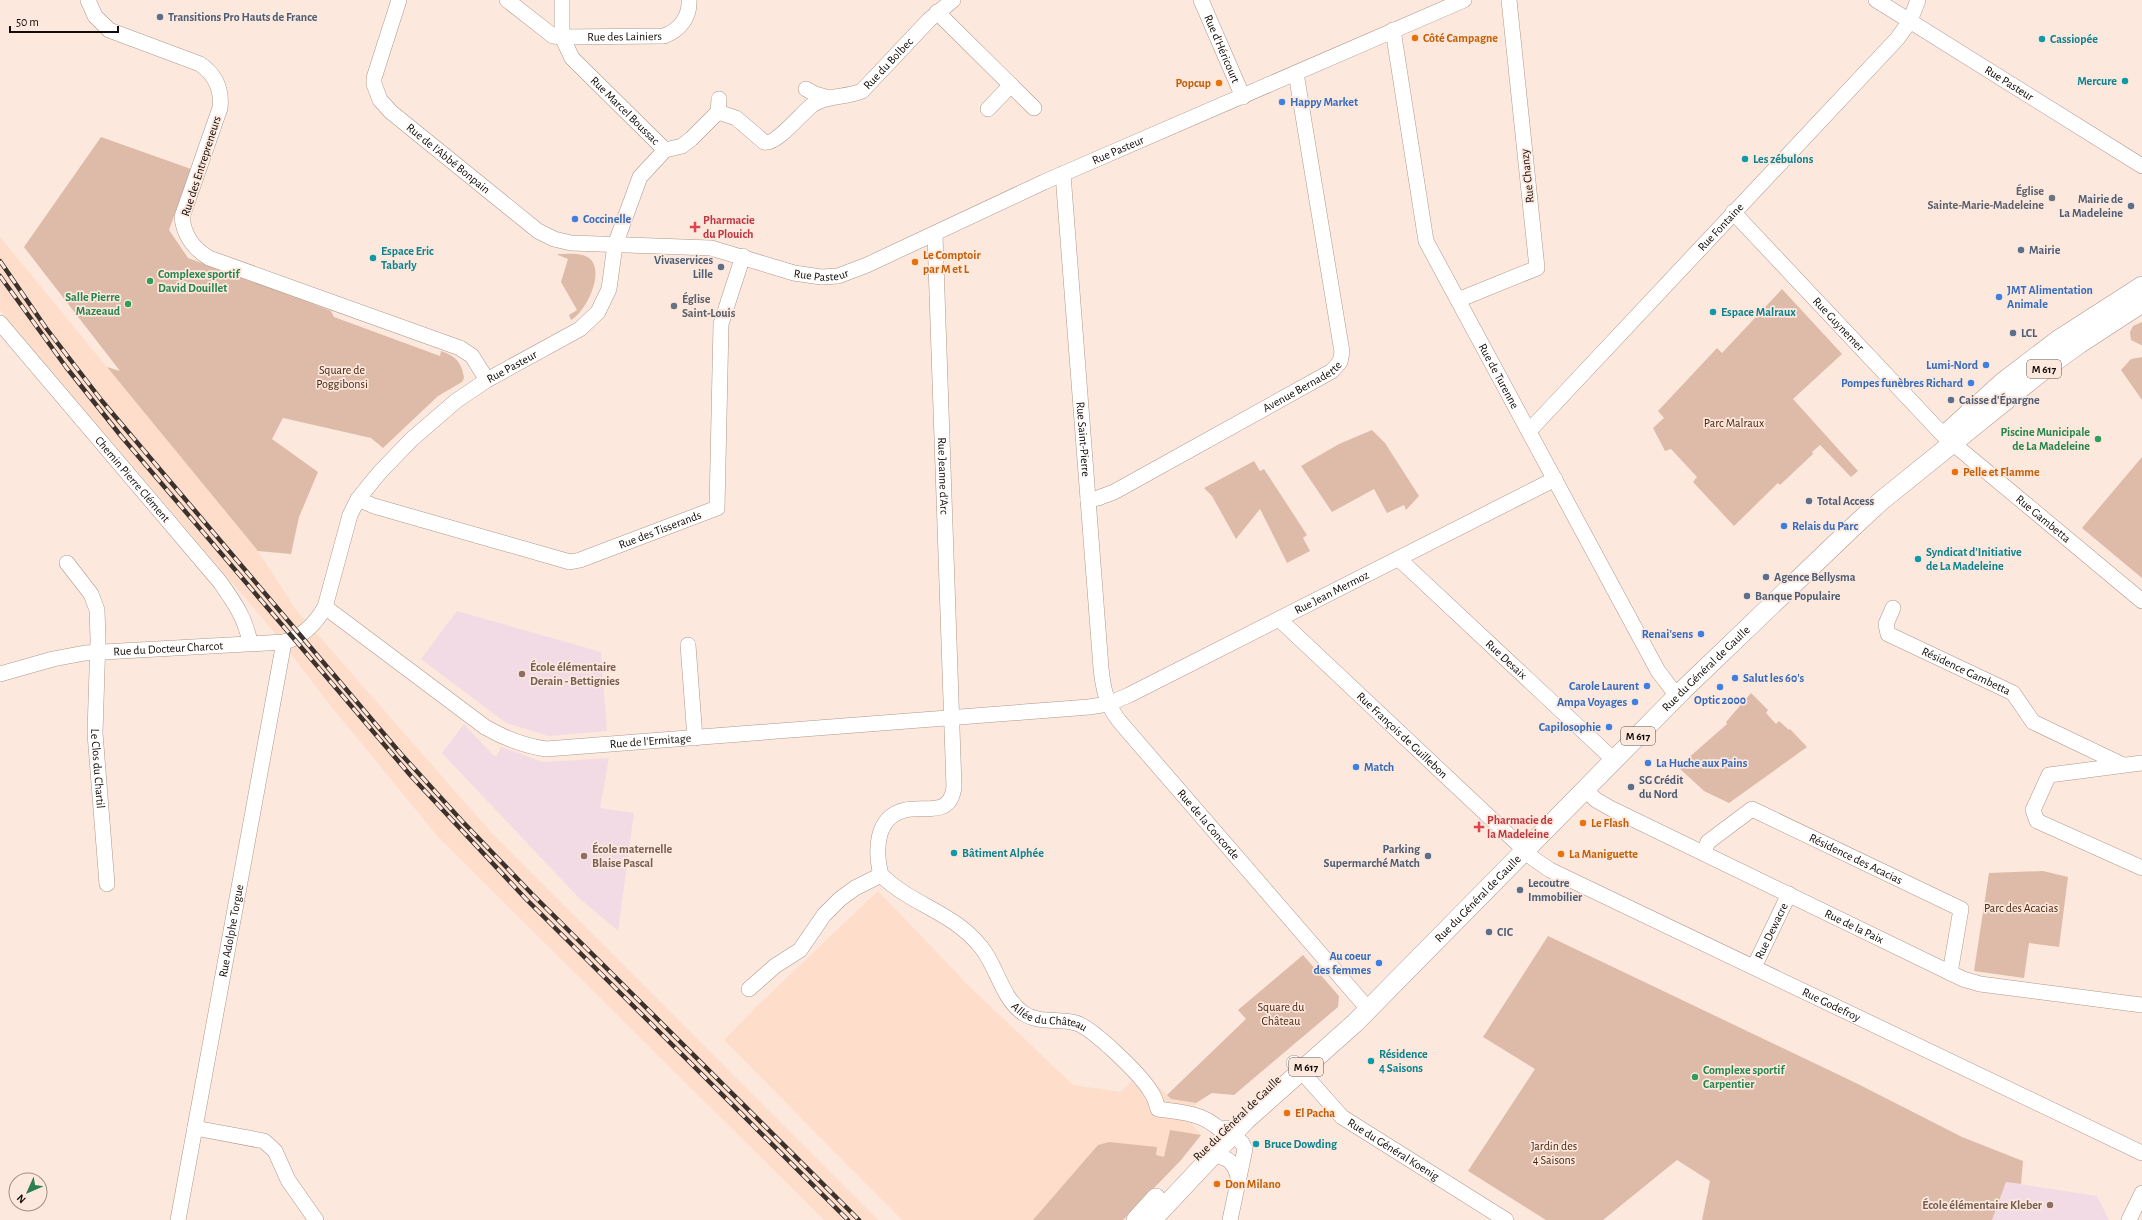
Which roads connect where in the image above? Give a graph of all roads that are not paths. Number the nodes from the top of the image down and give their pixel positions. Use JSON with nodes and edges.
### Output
{"nodes":[{"id":1,"x":88,"y":0,"type":"edge"},
{"id":2,"x":399,"y":0,"type":"edge"},
{"id":3,"x":507,"y":0,"type":"edge"},
{"id":4,"x":562,"y":0,"type":"edge"},
{"id":5,"x":689,"y":0,"type":"edge"},
{"id":6,"x":953,"y":0,"type":"edge"},
{"id":7,"x":1201,"y":0,"type":"edge"},
{"id":8,"x":1464,"y":0,"type":"edge"},
{"id":9,"x":1509,"y":0,"type":"edge"},
{"id":10,"x":1876,"y":0,"type":"edge"},
{"id":11,"x":1918,"y":0,"type":"edge"},
{"id":12,"x":937,"y":12,"type":"junction"},
{"id":13,"x":1910,"y":21,"type":"junction"},
{"id":14,"x":1393,"y":30,"type":"junction"},
{"id":15,"x":562,"y":37,"type":"junction"},
{"id":16,"x":1296,"y":73,"type":"junction"},
{"id":17,"x":1011,"y":86,"type":"junction"},
{"id":18,"x":806,"y":89,"type":"dead end"},
{"id":19,"x":1243,"y":97,"type":"junction"},
{"id":20,"x":829,"y":98,"type":"junction"},
{"id":21,"x":718,"y":106,"type":"joint"},
{"id":22,"x":1034,"y":108,"type":"dead end"},
{"id":23,"x":988,"y":109,"type":"dead end"},
{"id":24,"x":665,"y":150,"type":"junction"},
{"id":25,"x":2142,"y":166,"type":"edge"},
{"id":26,"x":1063,"y":174,"type":"junction"},
{"id":27,"x":1733,"y":212,"type":"junction"},
{"id":28,"x":935,"y":235,"type":"junction"},
{"id":29,"x":615,"y":245,"type":"junction"},
{"id":30,"x":743,"y":256,"type":"junction"},
{"id":31,"x":2142,"y":286,"type":"edge"},
{"id":32,"x":1458,"y":300,"type":"junction"},
{"id":33,"x":2142,"y":303,"type":"edge"},
{"id":34,"x":0,"y":323,"type":"edge"},
{"id":35,"x":487,"y":380,"type":"junction"},
{"id":36,"x":1529,"y":431,"type":"junction"},
{"id":37,"x":1948,"y":440,"type":"junction"},
{"id":38,"x":1555,"y":479,"type":"junction"},
{"id":39,"x":358,"y":499,"type":"junction"},
{"id":40,"x":1088,"y":500,"type":"junction"},
{"id":41,"x":1399,"y":559,"type":"junction"},
{"id":42,"x":67,"y":563,"type":"dead end"},
{"id":43,"x":2142,"y":601,"type":"edge"},
{"id":44,"x":325,"y":607,"type":"junction"},
{"id":45,"x":1892,"y":608,"type":"dead end"},
{"id":46,"x":1280,"y":620,"type":"junction"},
{"id":47,"x":284,"y":642,"type":"junction"},
{"id":48,"x":250,"y":643,"type":"junction"},
{"id":49,"x":688,"y":645,"type":"dead end"},
{"id":50,"x":98,"y":652,"type":"junction"},
{"id":51,"x":0,"y":674,"type":"edge"},
{"id":52,"x":1677,"y":696,"type":"junction"},
{"id":53,"x":1108,"y":704,"type":"junction"},
{"id":54,"x":950,"y":718,"type":"junction"},
{"id":55,"x":695,"y":738,"type":"junction"},
{"id":56,"x":1614,"y":760,"type":"junction"},
{"id":57,"x":2142,"y":763,"type":"edge"},
{"id":58,"x":2123,"y":765,"type":"junction"},
{"id":59,"x":1585,"y":789,"type":"junction"},
{"id":60,"x":1525,"y":850,"type":"junction"},
{"id":61,"x":1704,"y":852,"type":"junction"},
{"id":62,"x":2142,"y":868,"type":"edge"},
{"id":63,"x":881,"y":875,"type":"junction"},
{"id":64,"x":107,"y":884,"type":"dead end"},
{"id":65,"x":1789,"y":894,"type":"junction"},
{"id":66,"x":1754,"y":967,"type":"junction"},
{"id":67,"x":1950,"y":973,"type":"junction"},
{"id":68,"x":749,"y":989,"type":"dead end"},
{"id":69,"x":2142,"y":1005,"type":"edge"},
{"id":70,"x":1367,"y":1007,"type":"junction"},
{"id":71,"x":1298,"y":1067,"type":"junction"},
{"id":72,"x":196,"y":1128,"type":"junction"},
{"id":73,"x":1228,"y":1133,"type":"junction"},
{"id":74,"x":2142,"y":1153,"type":"edge"},
{"id":75,"x":1212,"y":1157,"type":"junction"},
{"id":76,"x":1239,"y":1183,"type":"junction"},
{"id":77,"x":2142,"y":1193,"type":"edge"},
{"id":78,"x":178,"y":1220,"type":"edge"},
{"id":79,"x":316,"y":1220,"type":"edge"},
{"id":80,"x":1136,"y":1220,"type":"edge"},
{"id":81,"x":1152,"y":1220,"type":"edge"},
{"id":82,"x":1230,"y":1220,"type":"edge"},
{"id":83,"x":1506,"y":1220,"type":"edge"},
{"id":84,"x":2129,"y":1220,"type":"edge"}],
"edges":[{"from":1,"to":35,"type":"street","name":"Rue des Entrepreneurs"},
{"from":2,"to":29,"type":"street","name":"Rue de l'Abbé Bonpain"},
{"from":3,"to":15,"type":"street"},
{"from":4,"to":15,"type":"street","name":"Rue Marcel Boussac"},
{"from":5,"to":15,"type":"street","name":"Rue des Lainiers"},
{"from":6,"to":12,"type":"street","name":"Rue du Bolbec"},
{"from":7,"to":19,"type":"street","name":"Rue d'Héricourt"},
{"from":8,"to":14,"type":"street","name":"Rue Pasteur"},
{"from":9,"to":32,"type":"street","name":"Rue Chanzy"},
{"from":10,"to":13,"type":"street","name":"Rue Pasteur"},
{"from":11,"to":13,"type":"street","name":"Rue Fontaine"},
{"from":12,"to":17,"type":"street"},
{"from":12,"to":20,"type":"street","name":"Rue du Bolbec"},
{"from":13,"to":25,"type":"street","name":"Rue Pasteur"},
{"from":13,"to":27,"type":"street","name":"Rue Fontaine"},
{"from":14,"to":16,"type":"street","name":"Rue Pasteur"},
{"from":14,"to":32,"type":"street","name":"Rue de Turenne"},
{"from":15,"to":24,"type":"street","name":"Rue Marcel Boussac"},
{"from":16,"to":19,"type":"street","name":"Rue Pasteur"},
{"from":16,"to":40,"type":"street","name":"Avenue Bernadette"},
{"from":17,"to":22,"type":"street"},
{"from":17,"to":23,"type":"street"},
{"from":18,"to":20,"type":"street","name":"Rue du Bolbec"},
{"from":19,"to":26,"type":"street","name":"Rue Pasteur"},
{"from":20,"to":21,"type":"street","name":"Rue du Bolbec"},
{"from":21,"to":24,"type":"street","name":"Rue Marcel Boussac"},
{"from":24,"to":29,"type":"street"},
{"from":26,"to":28,"type":"street","name":"Rue Pasteur"},
{"from":26,"to":40,"type":"street","name":"Rue Saint-Pierre"},
{"from":27,"to":36,"type":"street","name":"Rue Fontaine"},
{"from":27,"to":37,"type":"street","name":"Rue Guynemer"},
{"from":28,"to":30,"type":"street","name":"Rue Pasteur"},
{"from":28,"to":54,"type":"street","name":"Rue Jeanne d'Arc"},
{"from":29,"to":30,"type":"street","name":"Rue Pasteur"},
{"from":29,"to":35,"type":"street","name":"Rue Pasteur"},
{"from":30,"to":39,"type":"street","name":"Rue des Tisserands"},
{"from":31,"to":37,"type":"main road","name":"Rue du Général de Gaulle","number":"M 617"},
{"from":32,"to":36,"type":"street","name":"Rue de Turenne"},
{"from":33,"to":37,"type":"main road","name":"Rue du Général de Gaulle","number":"M 617"},
{"from":34,"to":48,"type":"street","name":"Chemin Pierre Clément"},
{"from":35,"to":39,"type":"street","name":"Rue Pasteur"},
{"from":36,"to":38,"type":"street","name":"Rue de Turenne"},
{"from":37,"to":43,"type":"street","name":"Rue Gambetta"},
{"from":37,"to":52,"type":"main road","name":"Rue du Général de Gaulle","number":"M 617"},
{"from":38,"to":41,"type":"street","name":"Rue Jean Mermoz"},
{"from":38,"to":52,"type":"street","name":"Rue de Turenne"},
{"from":39,"to":44,"type":"street","name":"Rue Pasteur"},
{"from":40,"to":53,"type":"street","name":"Rue Saint-Pierre"},
{"from":41,"to":46,"type":"street","name":"Rue Jean Mermoz"},
{"from":41,"to":56,"type":"street","name":"Rue Desaix"},
{"from":42,"to":50,"type":"street","name":"Le Clos du Chartil"},
{"from":44,"to":47,"type":"street","name":"Rue du Docteur Charcot"},
{"from":44,"to":55,"type":"street","name":"Rue de l'Ermitage"},
{"from":45,"to":58,"type":"street","name":"Résidence Gambetta"},
{"from":46,"to":53,"type":"street","name":"Rue Jean Mermoz"},
{"from":46,"to":60,"type":"street","name":"Rue François de Guillebon"},
{"from":47,"to":48,"type":"street","name":"Rue du Docteur Charcot"},
{"from":47,"to":72,"type":"street","name":"Rue Adolphe Torgue"},
{"from":48,"to":50,"type":"street","name":"Rue du Docteur Charcot"},
{"from":49,"to":55,"type":"street"},
{"from":50,"to":51,"type":"street","name":"Rue du Docteur Charcot"},
{"from":50,"to":64,"type":"street","name":"Le Clos du Chartil"},
{"from":52,"to":56,"type":"main road","name":"Rue du Général de Gaulle","number":"M 617"},
{"from":53,"to":54,"type":"street","name":"Rue de l'Ermitage"},
{"from":53,"to":70,"type":"street","name":"Rue de la Concorde"},
{"from":54,"to":55,"type":"street","name":"Rue de l'Ermitage"},
{"from":54,"to":63,"type":"street"},
{"from":56,"to":59,"type":"main road","name":"Rue du Général de Gaulle","number":"M 617"},
{"from":57,"to":58,"type":"street"},
{"from":58,"to":62,"type":"street"},
{"from":59,"to":60,"type":"main road","name":"Rue du Général de Gaulle","number":"M 617"},
{"from":59,"to":61,"type":"street","name":"Rue de la Paix"},
{"from":60,"to":66,"type":"street","name":"Rue Godefroy"},
{"from":60,"to":70,"type":"main road","name":"Rue du Général de Gaulle","number":"M 617"},
{"from":61,"to":65,"type":"street","name":"Rue de la Paix"},
{"from":61,"to":67,"type":"street","name":"Résidence des Acacias"},
{"from":63,"to":68,"type":"street"},
{"from":63,"to":73,"type":"street","name":"Allée du Château"},
{"from":65,"to":66,"type":"street","name":"Rue Dewacre"},
{"from":65,"to":67,"type":"street","name":"Rue de la Paix"},
{"from":66,"to":74,"type":"street","name":"Rue Godefroy"},
{"from":67,"to":69,"type":"street","name":"Rue de la Paix"},
{"from":70,"to":71,"type":"main road","name":"Rue du Général de Gaulle","number":"M 617"},
{"from":71,"to":73,"type":"main road","name":"Rue du Général de Gaulle","number":"M 617"},
{"from":71,"to":83,"type":"street","name":"Rue du Général Koenig"},
{"from":72,"to":78,"type":"street","name":"Rue Adolphe Torgue"},
{"from":72,"to":79,"type":"street"},
{"from":73,"to":75,"type":"main road","name":"Rue du Général de Gaulle","number":"M 617"},
{"from":73,"to":76,"type":"street"},
{"from":73,"to":80,"type":"main road","name":"Rue du Général de Gaulle","number":"M 617"},
{"from":75,"to":76,"type":"street"},
{"from":75,"to":81,"type":"main road","name":"Rue du Général de Gaulle","number":"M 617"},
{"from":76,"to":82,"type":"street"},
{"from":77,"to":84,"type":"street"}]}
